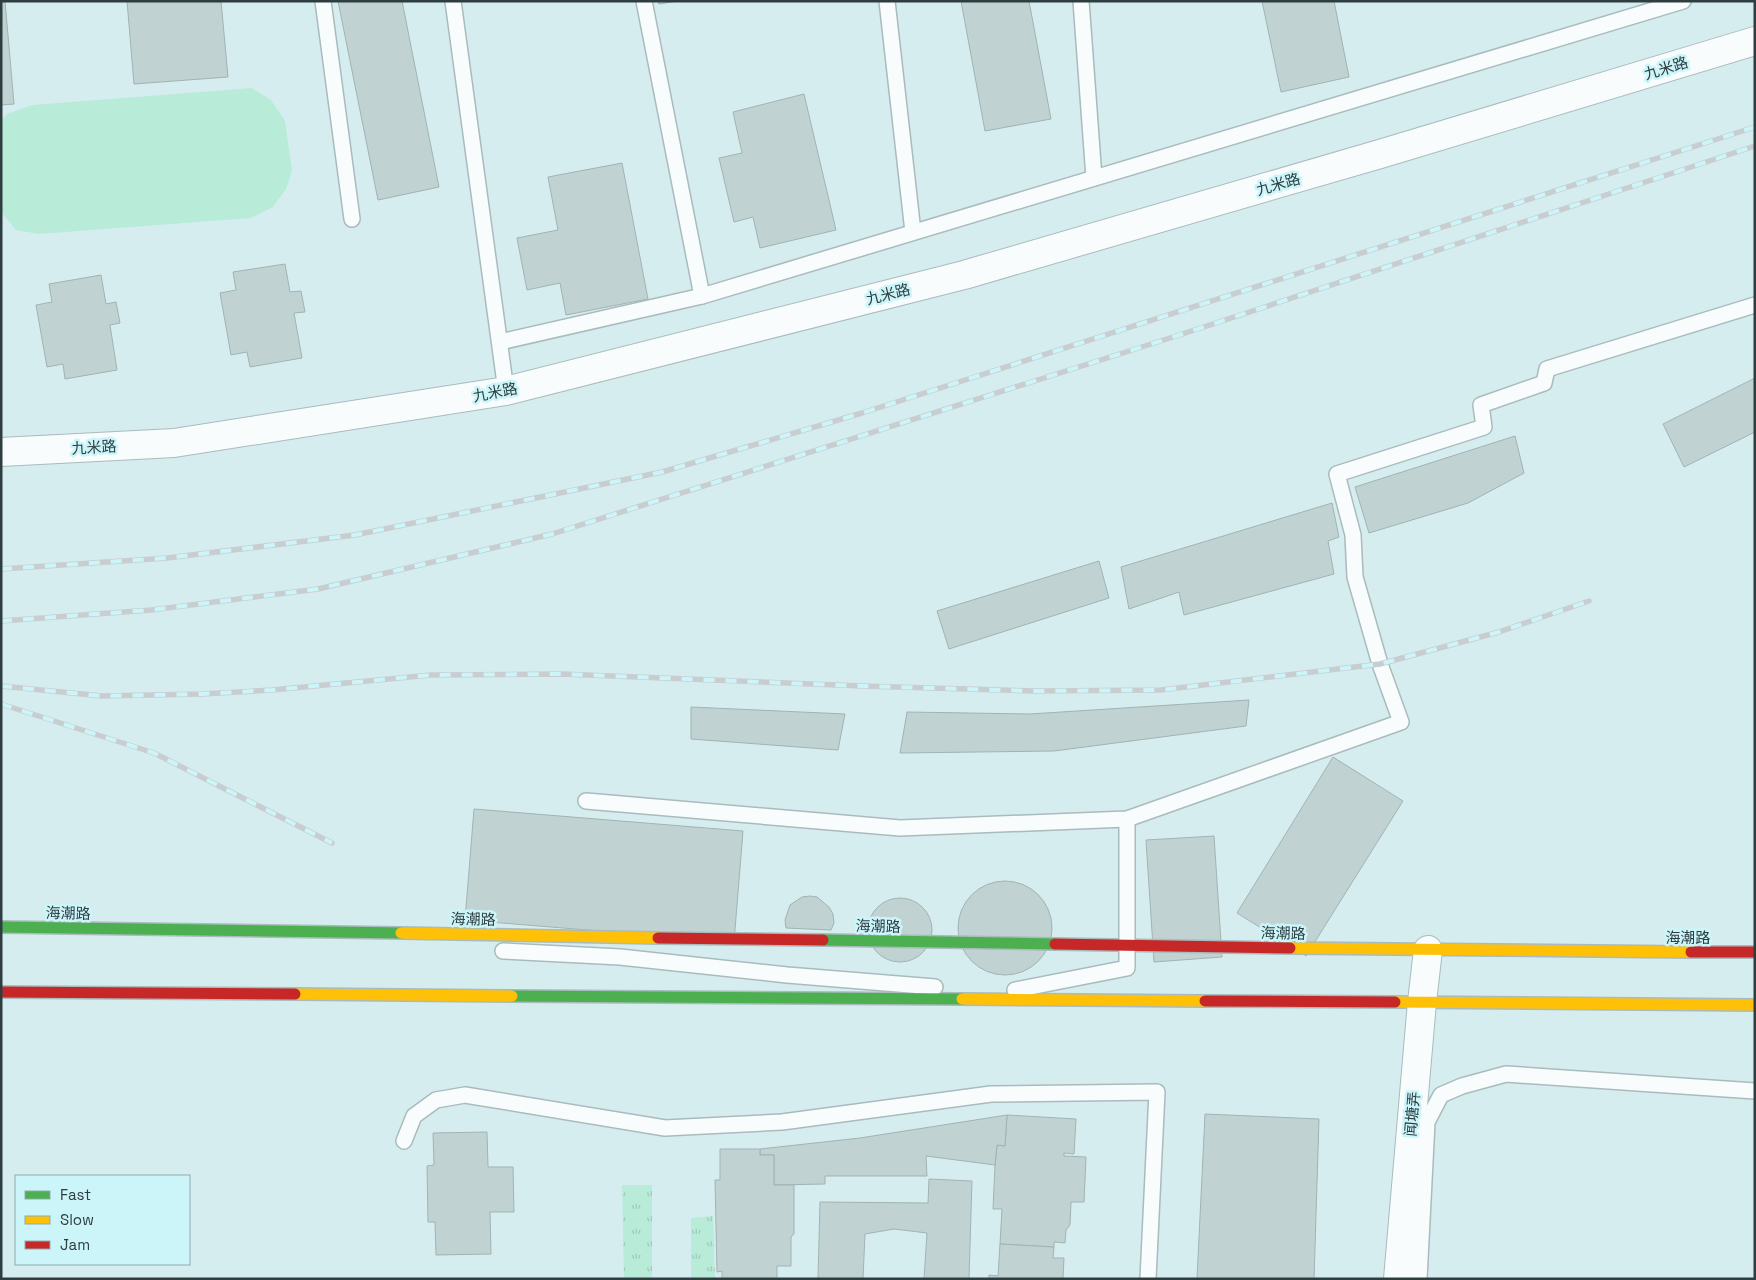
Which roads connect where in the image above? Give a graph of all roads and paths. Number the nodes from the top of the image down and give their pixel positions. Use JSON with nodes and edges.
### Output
{"nodes":[{"id":1,"x":323,"y":1,"type":"edge"},
{"id":2,"x":452,"y":1,"type":"edge"},
{"id":3,"x":644,"y":1,"type":"edge"},
{"id":4,"x":887,"y":1,"type":"edge"},
{"id":5,"x":1081,"y":1,"type":"edge"},
{"id":6,"x":1683,"y":1,"type":"edge"},
{"id":7,"x":1642,"y":7,"type":"edge"},
{"id":8,"x":1755,"y":41,"type":"edge"},
{"id":9,"x":1094,"y":178,"type":"junction"},
{"id":10,"x":352,"y":219,"type":"dead end"},
{"id":11,"x":913,"y":232,"type":"junction"},
{"id":12,"x":702,"y":296,"type":"junction"},
{"id":13,"x":1755,"y":305,"type":"edge"},
{"id":14,"x":500,"y":342,"type":"junction"},
{"id":15,"x":506,"y":391,"type":"junction"},
{"id":16,"x":1,"y":452,"type":"edge"},
{"id":17,"x":586,"y":801,"type":"dead end"},
{"id":18,"x":1128,"y":819,"type":"junction"},
{"id":19,"x":1,"y":927,"type":"edge"},
{"id":20,"x":1428,"y":950,"type":"junction"},
{"id":21,"x":503,"y":951,"type":"dead end"},
{"id":22,"x":1755,"y":952,"type":"edge"},
{"id":23,"x":1,"y":992,"type":"edge"},
{"id":24,"x":1422,"y":1002,"type":"junction"},
{"id":25,"x":1755,"y":1005,"type":"edge"},
{"id":26,"x":1755,"y":1091,"type":"edge"},
{"id":27,"x":404,"y":1140,"type":"dead end"},
{"id":28,"x":1148,"y":1279,"type":"edge"},
{"id":29,"x":1398,"y":1279,"type":"edge"},
{"id":30,"x":1419,"y":1279,"type":"edge"}],
"edges":[{"from":1,"to":10,"type":"lane"},
{"from":2,"to":14,"type":"lane"},
{"from":3,"to":12,"type":"lane"},
{"from":4,"to":11,"type":"lane"},
{"from":5,"to":9,"type":"lane"},
{"from":6,"to":7,"type":"lane"},
{"from":7,"to":9,"type":"lane"},
{"from":8,"to":15,"type":"street","name":"九米路"},
{"from":9,"to":11,"type":"lane"},
{"from":11,"to":12,"type":"lane"},
{"from":12,"to":14,"type":"lane"},
{"from":13,"to":18,"type":"lane"},
{"from":14,"to":15,"type":"lane"},
{"from":15,"to":16,"type":"street","name":"九米路"},
{"from":17,"to":18,"type":"lane"},
{"from":18,"to":21,"type":"lane"},
{"from":19,"to":20,"type":"street","name":"海潮路"},
{"from":20,"to":22,"type":"street","name":"海潮路"},
{"from":20,"to":24,"type":"street","name":"闻塘弄"},
{"from":23,"to":24,"type":"street"},
{"from":24,"to":25,"type":"street"},
{"from":24,"to":29,"type":"street","name":"闻塘弄"},
{"from":26,"to":30,"type":"lane"},
{"from":27,"to":28,"type":"lane"}]}
